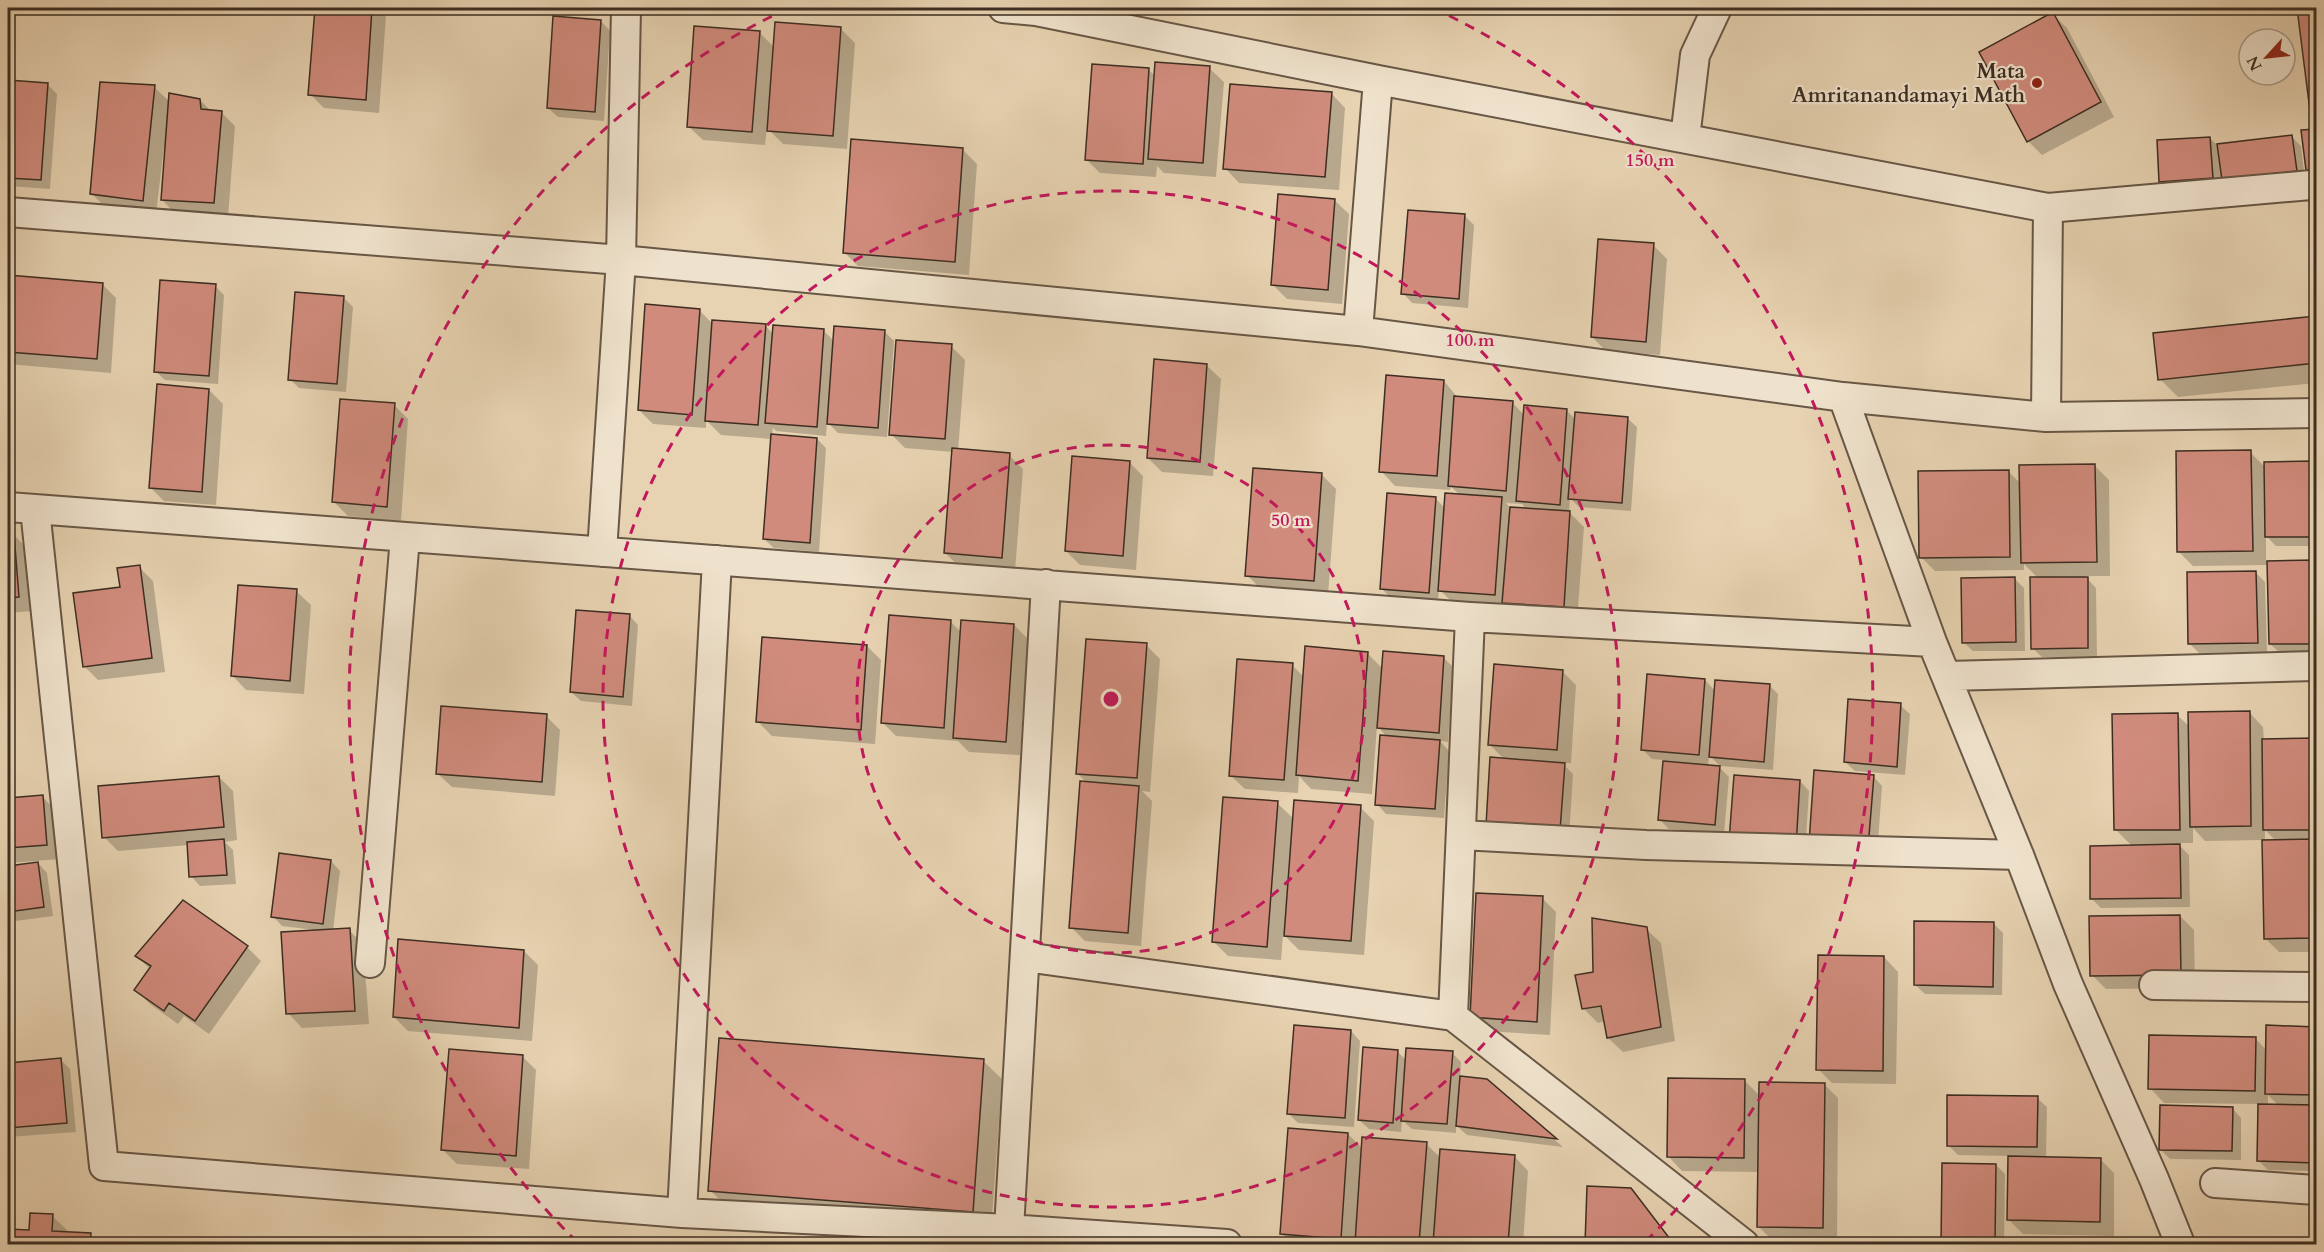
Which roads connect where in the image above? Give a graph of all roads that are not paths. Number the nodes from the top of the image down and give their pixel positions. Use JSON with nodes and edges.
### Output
{"nodes":[{"id":1,"x":626,"y":8,"type":"edge"},
{"id":2,"x":1003,"y":8,"type":"edge"},
{"id":3,"x":1717,"y":8,"type":"edge"},
{"id":4,"x":1036,"y":9,"type":"edge"},
{"id":5,"x":1378,"y":80,"type":"junction"},
{"id":6,"x":1685,"y":138,"type":"junction"},
{"id":7,"x":2311,"y":185,"type":"dead end"},
{"id":8,"x":2048,"y":208,"type":"junction"},
{"id":9,"x":8,"y":212,"type":"edge"},
{"id":10,"x":621,"y":260,"type":"junction"},
{"id":11,"x":1358,"y":330,"type":"junction"},
{"id":12,"x":1843,"y":397,"type":"junction"},
{"id":13,"x":2316,"y":413,"type":"edge"},
{"id":14,"x":2046,"y":417,"type":"junction"},
{"id":15,"x":21,"y":508,"type":"edge"},
{"id":16,"x":405,"y":537,"type":"junction"},
{"id":17,"x":602,"y":552,"type":"junction"},
{"id":18,"x":717,"y":560,"type":"junction"},
{"id":19,"x":1046,"y":585,"type":"junction"},
{"id":20,"x":1470,"y":617,"type":"junction"},
{"id":21,"x":1932,"y":642,"type":"junction"},
{"id":22,"x":2316,"y":666,"type":"edge"},
{"id":23,"x":1947,"y":676,"type":"junction"},
{"id":24,"x":1461,"y":835,"type":"junction"},
{"id":25,"x":2019,"y":855,"type":"junction"},
{"id":26,"x":1025,"y":957,"type":"junction"},
{"id":27,"x":370,"y":963,"type":"dead end"},
{"id":28,"x":2154,"y":985,"type":"dead end"},
{"id":29,"x":2316,"y":987,"type":"edge"},
{"id":30,"x":1453,"y":1016,"type":"junction"},
{"id":31,"x":2215,"y":1183,"type":"dead end"},
{"id":32,"x":2316,"y":1190,"type":"edge"},
{"id":33,"x":682,"y":1213,"type":"junction"},
{"id":34,"x":1009,"y":1229,"type":"junction"},
{"id":35,"x":1064,"y":1239,"type":"edge"},
{"id":36,"x":1227,"y":1245,"type":"edge"},
{"id":37,"x":1744,"y":1245,"type":"edge"},
{"id":38,"x":2180,"y":1245,"type":"edge"}],
"edges":[{"from":1,"to":10,"type":"street"},
{"from":2,"to":4,"type":"street"},
{"from":3,"to":6,"type":"street"},
{"from":4,"to":5,"type":"street"},
{"from":5,"to":6,"type":"street"},
{"from":5,"to":11,"type":"street"},
{"from":6,"to":8,"type":"street"},
{"from":7,"to":8,"type":"street"},
{"from":8,"to":14,"type":"street"},
{"from":9,"to":10,"type":"street"},
{"from":10,"to":11,"type":"street"},
{"from":10,"to":17,"type":"street"},
{"from":11,"to":12,"type":"street"},
{"from":12,"to":14,"type":"street"},
{"from":12,"to":21,"type":"street"},
{"from":13,"to":14,"type":"street"},
{"from":15,"to":16,"type":"street"},
{"from":15,"to":33,"type":"street"},
{"from":16,"to":17,"type":"street"},
{"from":16,"to":27,"type":"street"},
{"from":17,"to":18,"type":"street"},
{"from":18,"to":19,"type":"street"},
{"from":18,"to":33,"type":"street"},
{"from":19,"to":20,"type":"street"},
{"from":19,"to":26,"type":"street"},
{"from":20,"to":21,"type":"street"},
{"from":20,"to":24,"type":"street"},
{"from":21,"to":23,"type":"street"},
{"from":22,"to":23,"type":"street"},
{"from":23,"to":25,"type":"street"},
{"from":24,"to":25,"type":"street"},
{"from":24,"to":30,"type":"street"},
{"from":25,"to":38,"type":"street"},
{"from":26,"to":30,"type":"street"},
{"from":26,"to":34,"type":"street"},
{"from":28,"to":29,"type":"street"},
{"from":30,"to":37,"type":"street"},
{"from":31,"to":32,"type":"street"},
{"from":33,"to":34,"type":"street"},
{"from":34,"to":35,"type":"street"},
{"from":35,"to":36,"type":"street"}]}
